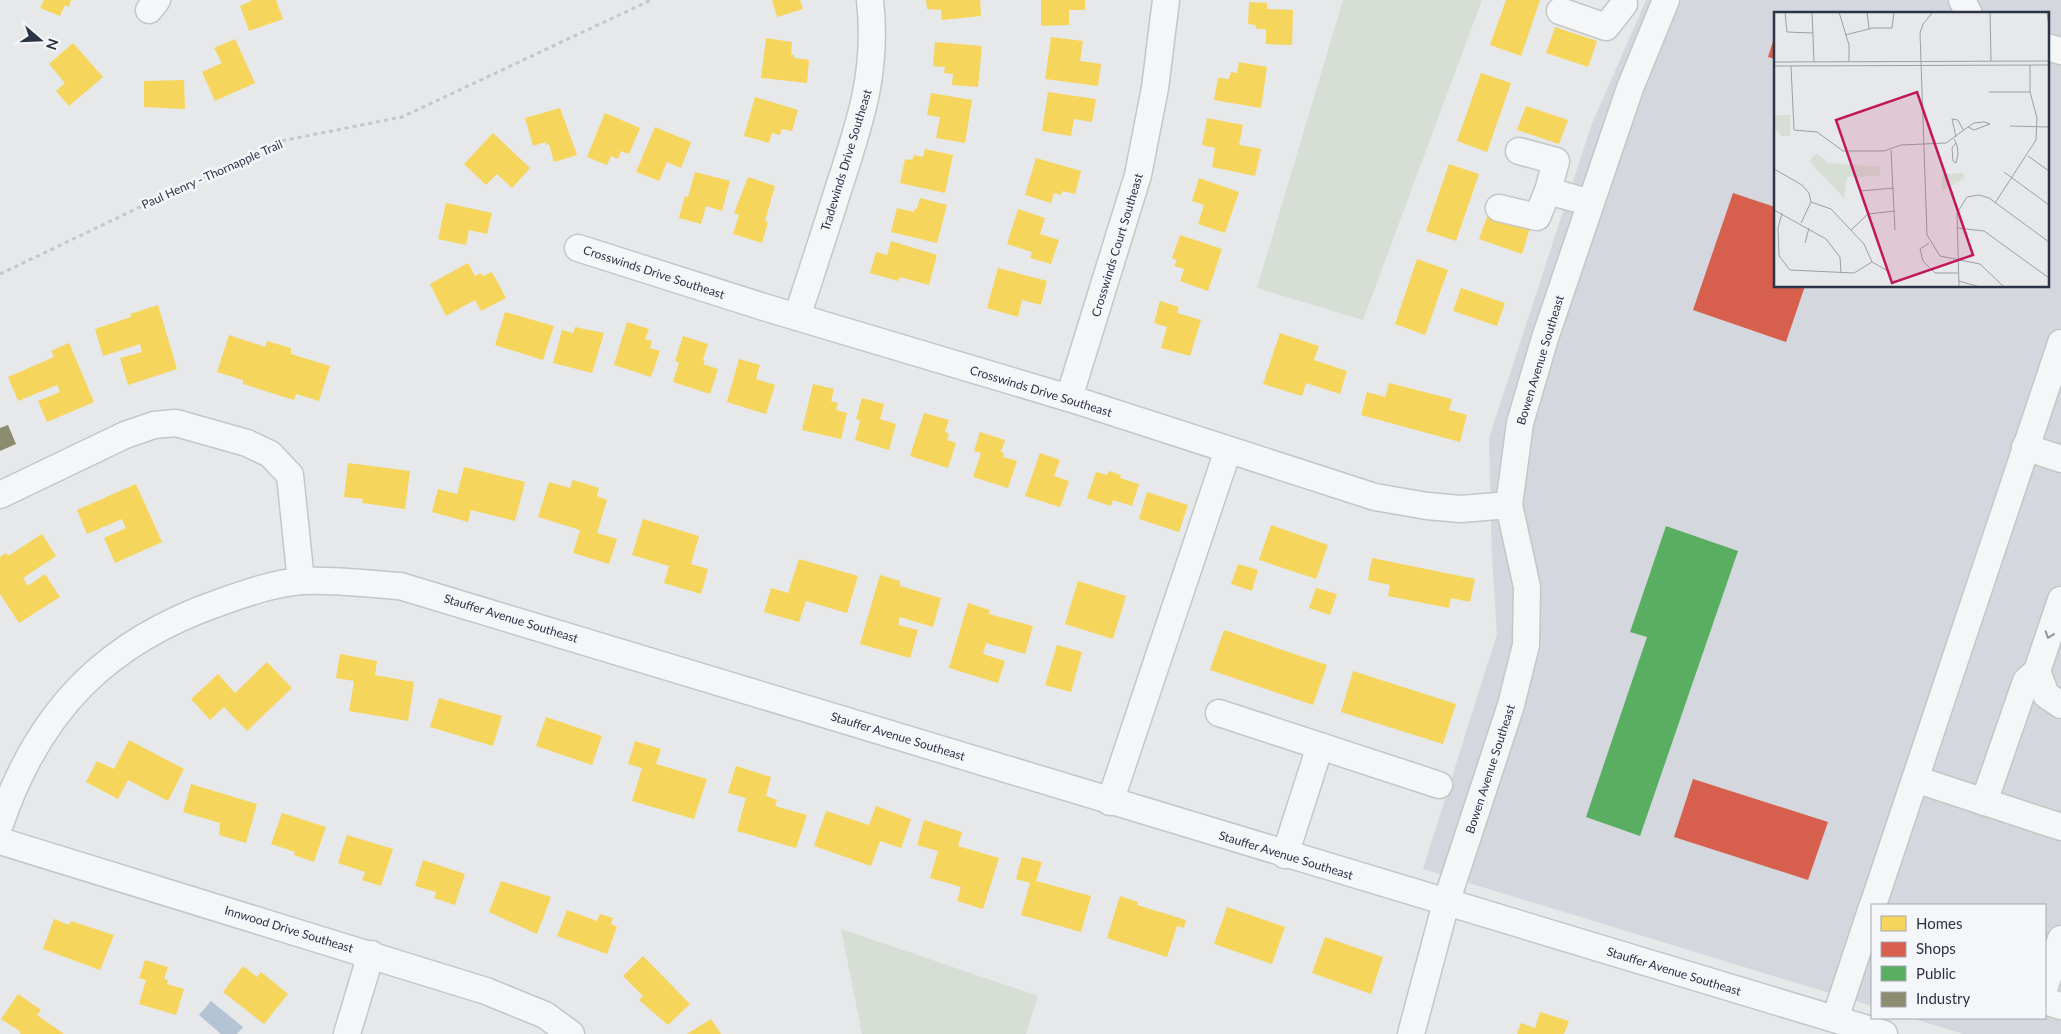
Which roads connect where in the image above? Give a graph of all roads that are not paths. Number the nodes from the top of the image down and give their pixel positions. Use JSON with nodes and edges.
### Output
{"nodes":[{"id":1,"x":870,"y":0,"type":"edge"},
{"id":2,"x":1166,"y":0,"type":"edge"},
{"id":3,"x":1962,"y":0,"type":"edge"},
{"id":4,"x":1624,"y":2,"type":"edge"},
{"id":5,"x":1662,"y":9,"type":"edge"},
{"id":6,"x":1560,"y":12,"type":"dead end"},
{"id":7,"x":1968,"y":12,"type":"edge"},
{"id":8,"x":2048,"y":47,"type":"edge"},
{"id":9,"x":2061,"y":51,"type":"edge"},
{"id":10,"x":1519,"y":152,"type":"dead end"},
{"id":11,"x":1548,"y":191,"type":"junction"},
{"id":12,"x":1591,"y":203,"type":"junction"},
{"id":13,"x":1499,"y":208,"type":"dead end"},
{"id":14,"x":578,"y":248,"type":"dead end"},
{"id":15,"x":797,"y":317,"type":"junction"},
{"id":16,"x":2061,"y":343,"type":"edge"},
{"id":17,"x":1069,"y":398,"type":"junction"},
{"id":18,"x":2052,"y":398,"type":"edge"},
{"id":19,"x":2025,"y":447,"type":"junction"},
{"id":20,"x":1228,"y":450,"type":"junction"},
{"id":21,"x":2061,"y":460,"type":"edge"},
{"id":22,"x":0,"y":495,"type":"edge"},
{"id":23,"x":1509,"y":505,"type":"junction"},
{"id":24,"x":301,"y":581,"type":"junction"},
{"id":25,"x":2061,"y":600,"type":"edge"},
{"id":26,"x":2037,"y":671,"type":"junction"},
{"id":27,"x":2061,"y":704,"type":"edge"},
{"id":28,"x":1219,"y":713,"type":"dead end"},
{"id":29,"x":1320,"y":746,"type":"junction"},
{"id":30,"x":1914,"y":780,"type":"junction"},
{"id":31,"x":1440,"y":785,"type":"dead end"},
{"id":32,"x":1110,"y":802,"type":"junction"},
{"id":33,"x":1984,"y":802,"type":"junction"},
{"id":34,"x":0,"y":824,"type":"edge"},
{"id":35,"x":2061,"y":827,"type":"edge"},
{"id":36,"x":0,"y":841,"type":"edge"},
{"id":37,"x":1285,"y":854,"type":"junction"},
{"id":38,"x":1446,"y":903,"type":"junction"},
{"id":39,"x":1873,"y":904,"type":"edge"},
{"id":40,"x":1871,"y":909,"type":"edge"},
{"id":41,"x":2061,"y":939,"type":"edge"},
{"id":42,"x":371,"y":954,"type":"junction"},
{"id":43,"x":2046,"y":983,"type":"edge"},
{"id":44,"x":2046,"y":1001,"type":"edge"},
{"id":45,"x":2061,"y":1006,"type":"edge"},
{"id":46,"x":1835,"y":1019,"type":"junction"},
{"id":47,"x":347,"y":1034,"type":"edge"},
{"id":48,"x":570,"y":1034,"type":"edge"},
{"id":49,"x":1411,"y":1034,"type":"edge"},
{"id":50,"x":1884,"y":1034,"type":"edge"}],
"edges":[{"from":1,"to":15,"type":"street","name":"Tradewinds Drive Southeast"},
{"from":2,"to":17,"type":"street","name":"Crosswinds Court Southeast"},
{"from":3,"to":7,"type":"street"},
{"from":4,"to":5,"type":"street"},
{"from":4,"to":6,"type":"street"},
{"from":5,"to":12,"type":"street","name":"Bowen Avenue Southeast"},
{"from":8,"to":9,"type":"street"},
{"from":10,"to":11,"type":"street"},
{"from":11,"to":12,"type":"street"},
{"from":11,"to":13,"type":"street"},
{"from":12,"to":23,"type":"street","name":"Bowen Avenue Southeast"},
{"from":14,"to":15,"type":"street","name":"Crosswinds Drive Southeast"},
{"from":15,"to":17,"type":"street","name":"Crosswinds Drive Southeast"},
{"from":16,"to":18,"type":"street"},
{"from":17,"to":20,"type":"street","name":"Crosswinds Drive Southeast"},
{"from":18,"to":19,"type":"street"},
{"from":19,"to":21,"type":"street"},
{"from":19,"to":30,"type":"street"},
{"from":20,"to":23,"type":"street","name":"Crosswinds Drive Southeast"},
{"from":20,"to":32,"type":"street"},
{"from":22,"to":24,"type":"street"},
{"from":23,"to":38,"type":"street","name":"Bowen Avenue Southeast"},
{"from":24,"to":32,"type":"street","name":"Stauffer Avenue Southeast"},
{"from":24,"to":34,"type":"street","name":"Stauffer Avenue Southeast"},
{"from":25,"to":26,"type":"street","one_way":true},
{"from":26,"to":27,"type":"street"},
{"from":26,"to":33,"type":"street"},
{"from":28,"to":29,"type":"street"},
{"from":29,"to":31,"type":"street"},
{"from":29,"to":37,"type":"street"},
{"from":30,"to":33,"type":"street"},
{"from":30,"to":39,"type":"street"},
{"from":32,"to":37,"type":"street","name":"Stauffer Avenue Southeast"},
{"from":33,"to":35,"type":"street"},
{"from":36,"to":42,"type":"street","name":"Innwood Drive Southeast"},
{"from":37,"to":38,"type":"street","name":"Stauffer Avenue Southeast"},
{"from":38,"to":46,"type":"street","name":"Stauffer Avenue Southeast"},
{"from":38,"to":49,"type":"street","name":"Bowen Avenue Southeast"},
{"from":40,"to":46,"type":"street"},
{"from":41,"to":43,"type":"street"},
{"from":42,"to":47,"type":"street"},
{"from":42,"to":48,"type":"street","name":"Innwood Drive Southeast"},
{"from":44,"to":45,"type":"street"},
{"from":46,"to":50,"type":"street","name":"Stauffer Avenue Southeast"}]}
